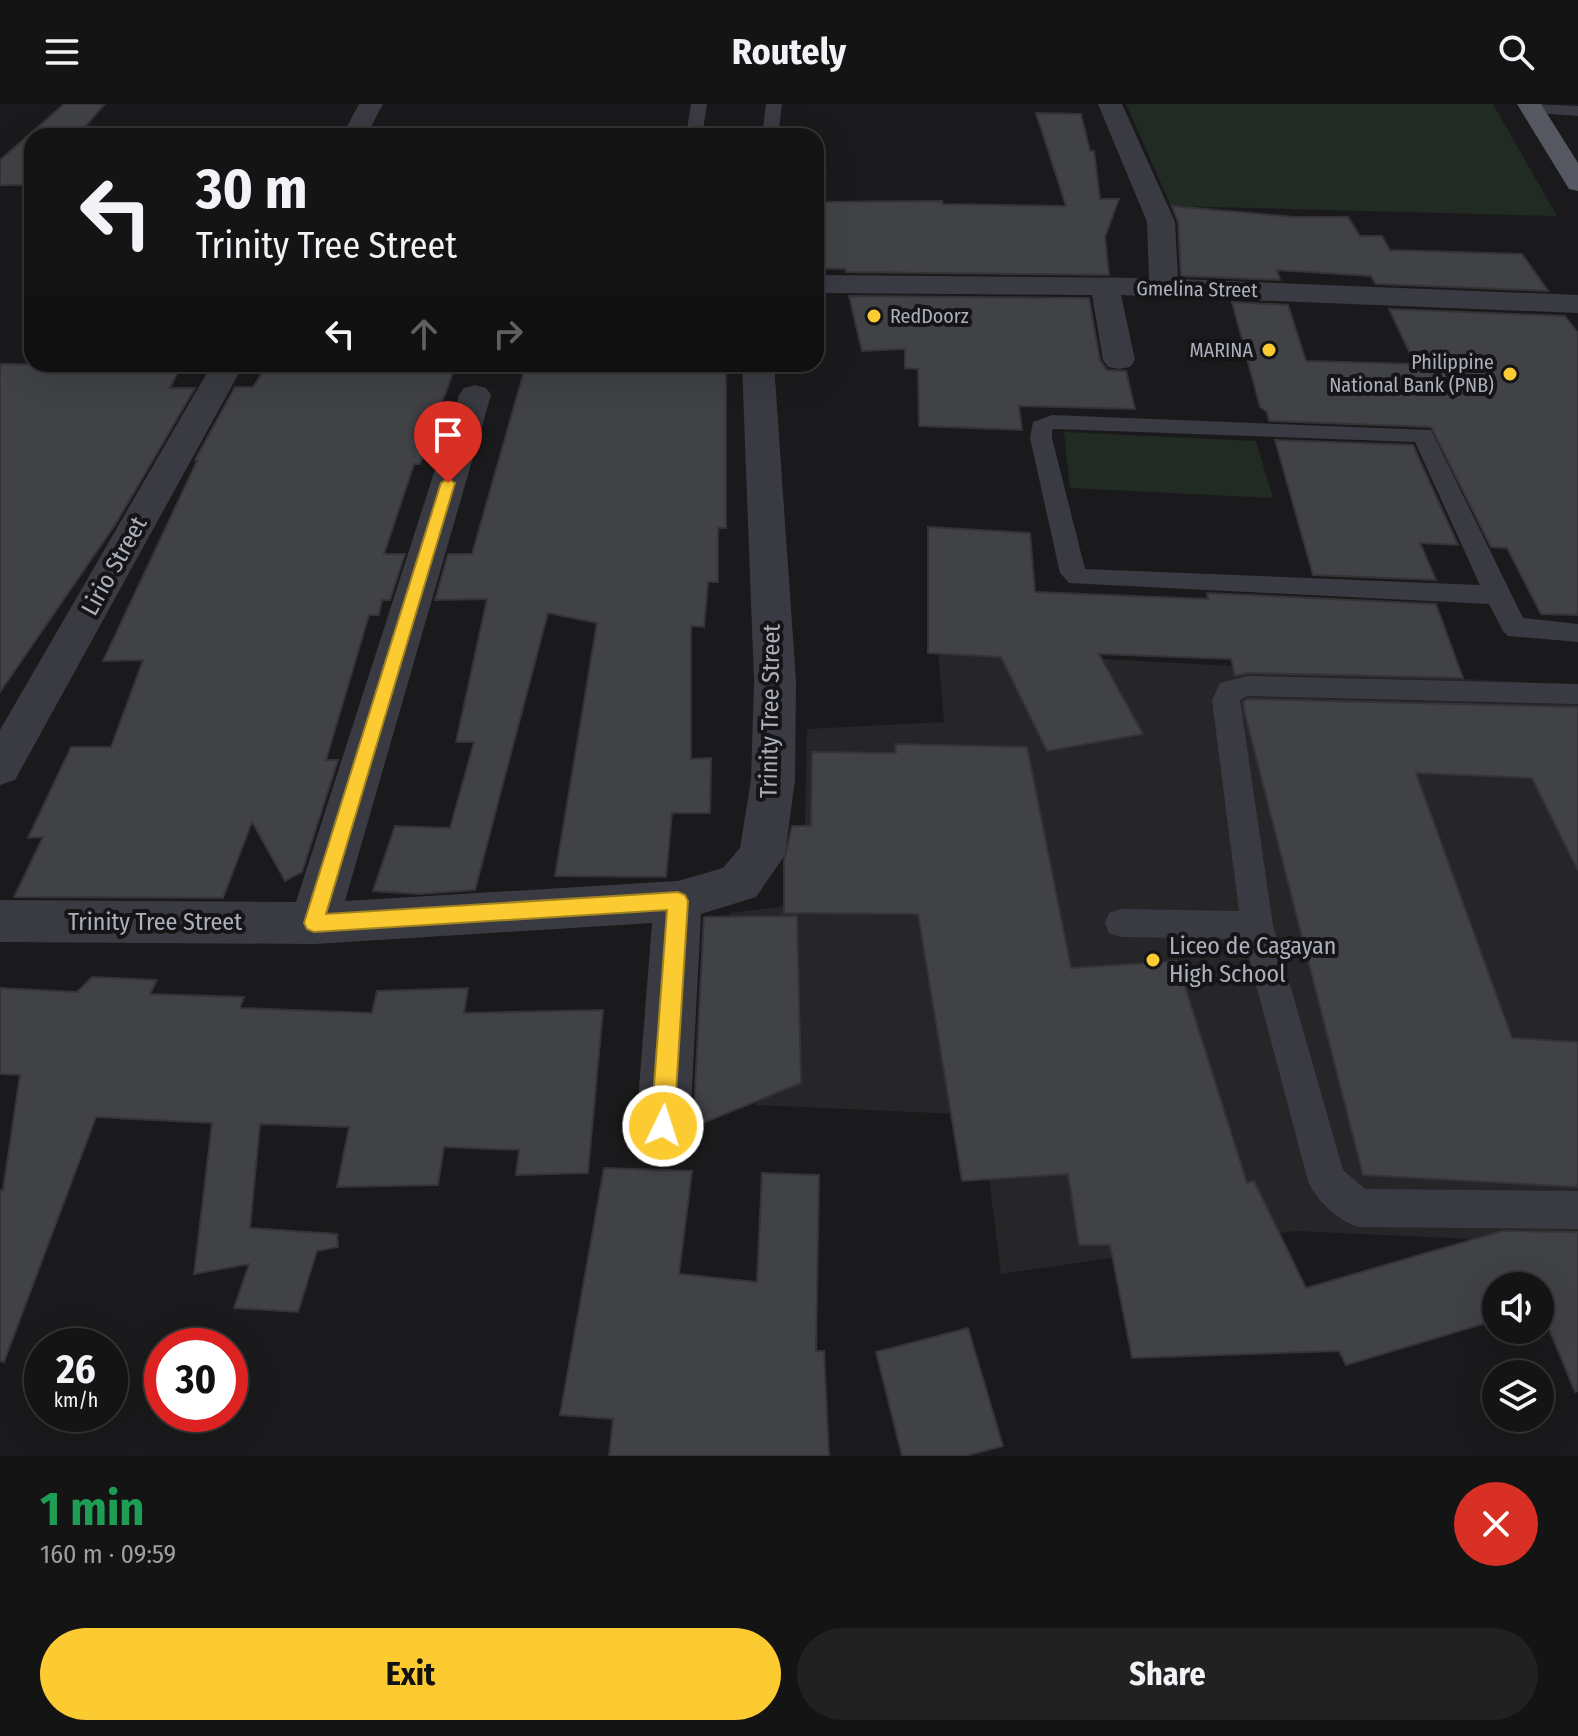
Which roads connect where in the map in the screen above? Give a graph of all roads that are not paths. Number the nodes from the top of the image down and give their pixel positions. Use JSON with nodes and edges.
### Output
{"nodes":[{"id":1,"x":371,"y":104,"type":"edge"},
{"id":2,"x":699,"y":104,"type":"edge"},
{"id":3,"x":774,"y":104,"type":"edge"},
{"id":4,"x":1110,"y":104,"type":"edge"},
{"id":5,"x":1530,"y":106,"type":"edge"},
{"id":6,"x":1578,"y":111,"type":"edge"},
{"id":7,"x":358,"y":128,"type":"edge"},
{"id":8,"x":695,"y":128,"type":"edge"},
{"id":9,"x":771,"y":128,"type":"edge"},
{"id":10,"x":1578,"y":183,"type":"edge"},
{"id":11,"x":824,"y":284,"type":"edge"},
{"id":12,"x":1165,"y":287,"type":"junction"},
{"id":13,"x":1105,"y":288,"type":"junction"},
{"id":14,"x":1578,"y":304,"type":"edge"},
{"id":15,"x":1119,"y":360,"type":"dead end"},
{"id":16,"x":223,"y":372,"type":"edge"},
{"id":17,"x":758,"y":372,"type":"edge"},
{"id":18,"x":475,"y":395,"type":"dead end"},
{"id":19,"x":1498,"y":595,"type":"junction"},
{"id":20,"x":1578,"y":633,"type":"edge"},
{"id":21,"x":1578,"y":694,"type":"edge"},
{"id":22,"x":0,"y":768,"type":"edge"},
{"id":23,"x":678,"y":901,"type":"junction"},
{"id":24,"x":0,"y":921,"type":"edge"},
{"id":25,"x":314,"y":923,"type":"junction"},
{"id":26,"x":1121,"y":923,"type":"dead end"},
{"id":27,"x":1257,"y":925,"type":"junction"},
{"id":28,"x":663,"y":1126,"type":"dead end"},
{"id":29,"x":1578,"y":1210,"type":"edge"}],
"edges":[{"from":1,"to":7,"type":"street"},
{"from":2,"to":8,"type":"lane"},
{"from":3,"to":9,"type":"lane"},
{"from":4,"to":12,"type":"street"},
{"from":5,"to":6,"type":"lane"},
{"from":5,"to":10,"type":"main road"},
{"from":11,"to":13,"type":"street","name":"Gmelina Street"},
{"from":12,"to":13,"type":"street","name":"Gmelina Street"},
{"from":12,"to":14,"type":"street","name":"Gmelina Street"},
{"from":13,"to":15,"type":"street"},
{"from":16,"to":22,"type":"street","name":"Lirio Street"},
{"from":17,"to":23,"type":"street","name":"Trinity Tree Street"},
{"from":18,"to":25,"type":"street"},
{"from":19,"to":19,"type":"lane"},
{"from":19,"to":20,"type":"lane"},
{"from":21,"to":27,"type":"lane"},
{"from":23,"to":25,"type":"street","name":"Trinity Tree Street"},
{"from":23,"to":28,"type":"street"},
{"from":24,"to":25,"type":"street","name":"Trinity Tree Street"},
{"from":26,"to":27,"type":"lane"},
{"from":27,"to":29,"type":"lane"}]}
